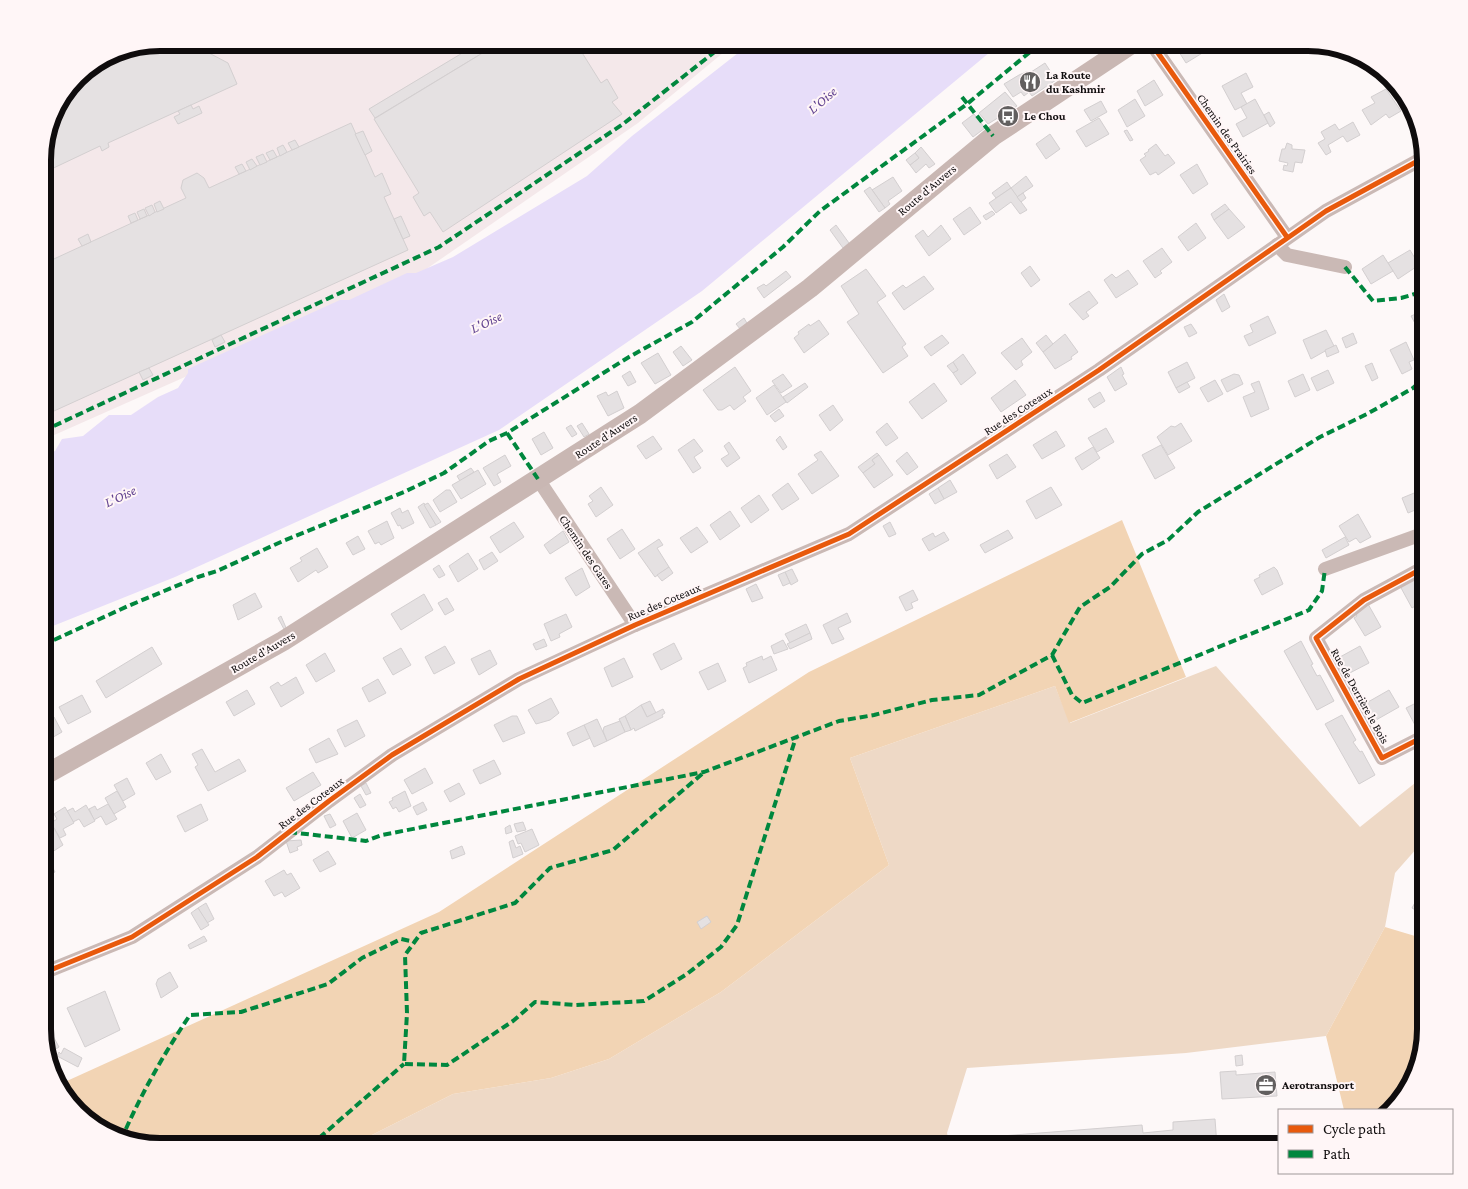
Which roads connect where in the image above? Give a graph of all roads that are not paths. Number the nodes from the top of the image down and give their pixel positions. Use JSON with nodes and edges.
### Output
{"nodes":[{"id":1,"x":1120,"y":51,"type":"edge"},
{"id":2,"x":1157,"y":51,"type":"edge"},
{"id":3,"x":1417,"y":161,"type":"edge"},
{"id":4,"x":1282,"y":241,"type":"junction"},
{"id":5,"x":1346,"y":268,"type":"dead end"},
{"id":6,"x":538,"y":479,"type":"junction"},
{"id":7,"x":1417,"y":536,"type":"edge"},
{"id":8,"x":1325,"y":569,"type":"dead end"},
{"id":9,"x":1417,"y":572,"type":"edge"},
{"id":10,"x":635,"y":625,"type":"junction"},
{"id":11,"x":1417,"y":740,"type":"edge"},
{"id":12,"x":51,"y":772,"type":"edge"},
{"id":13,"x":51,"y":970,"type":"edge"}],
"edges":[{"from":1,"to":6,"type":"main road","name":"Route d'Auvers"},
{"from":2,"to":4,"type":"street","name":"Chemin des Prairies"},
{"from":3,"to":4,"type":"street","name":"Rue des Coteaux"},
{"from":4,"to":5,"type":"street"},
{"from":4,"to":10,"type":"street","name":"Rue des Coteaux"},
{"from":6,"to":10,"type":"street","name":"Chemin des Gares"},
{"from":6,"to":12,"type":"main road","name":"Route d'Auvers"},
{"from":7,"to":8,"type":"street"},
{"from":9,"to":11,"type":"street","name":"Rue de Derrière le Bois"},
{"from":10,"to":13,"type":"street","name":"Rue des Coteaux"}]}
